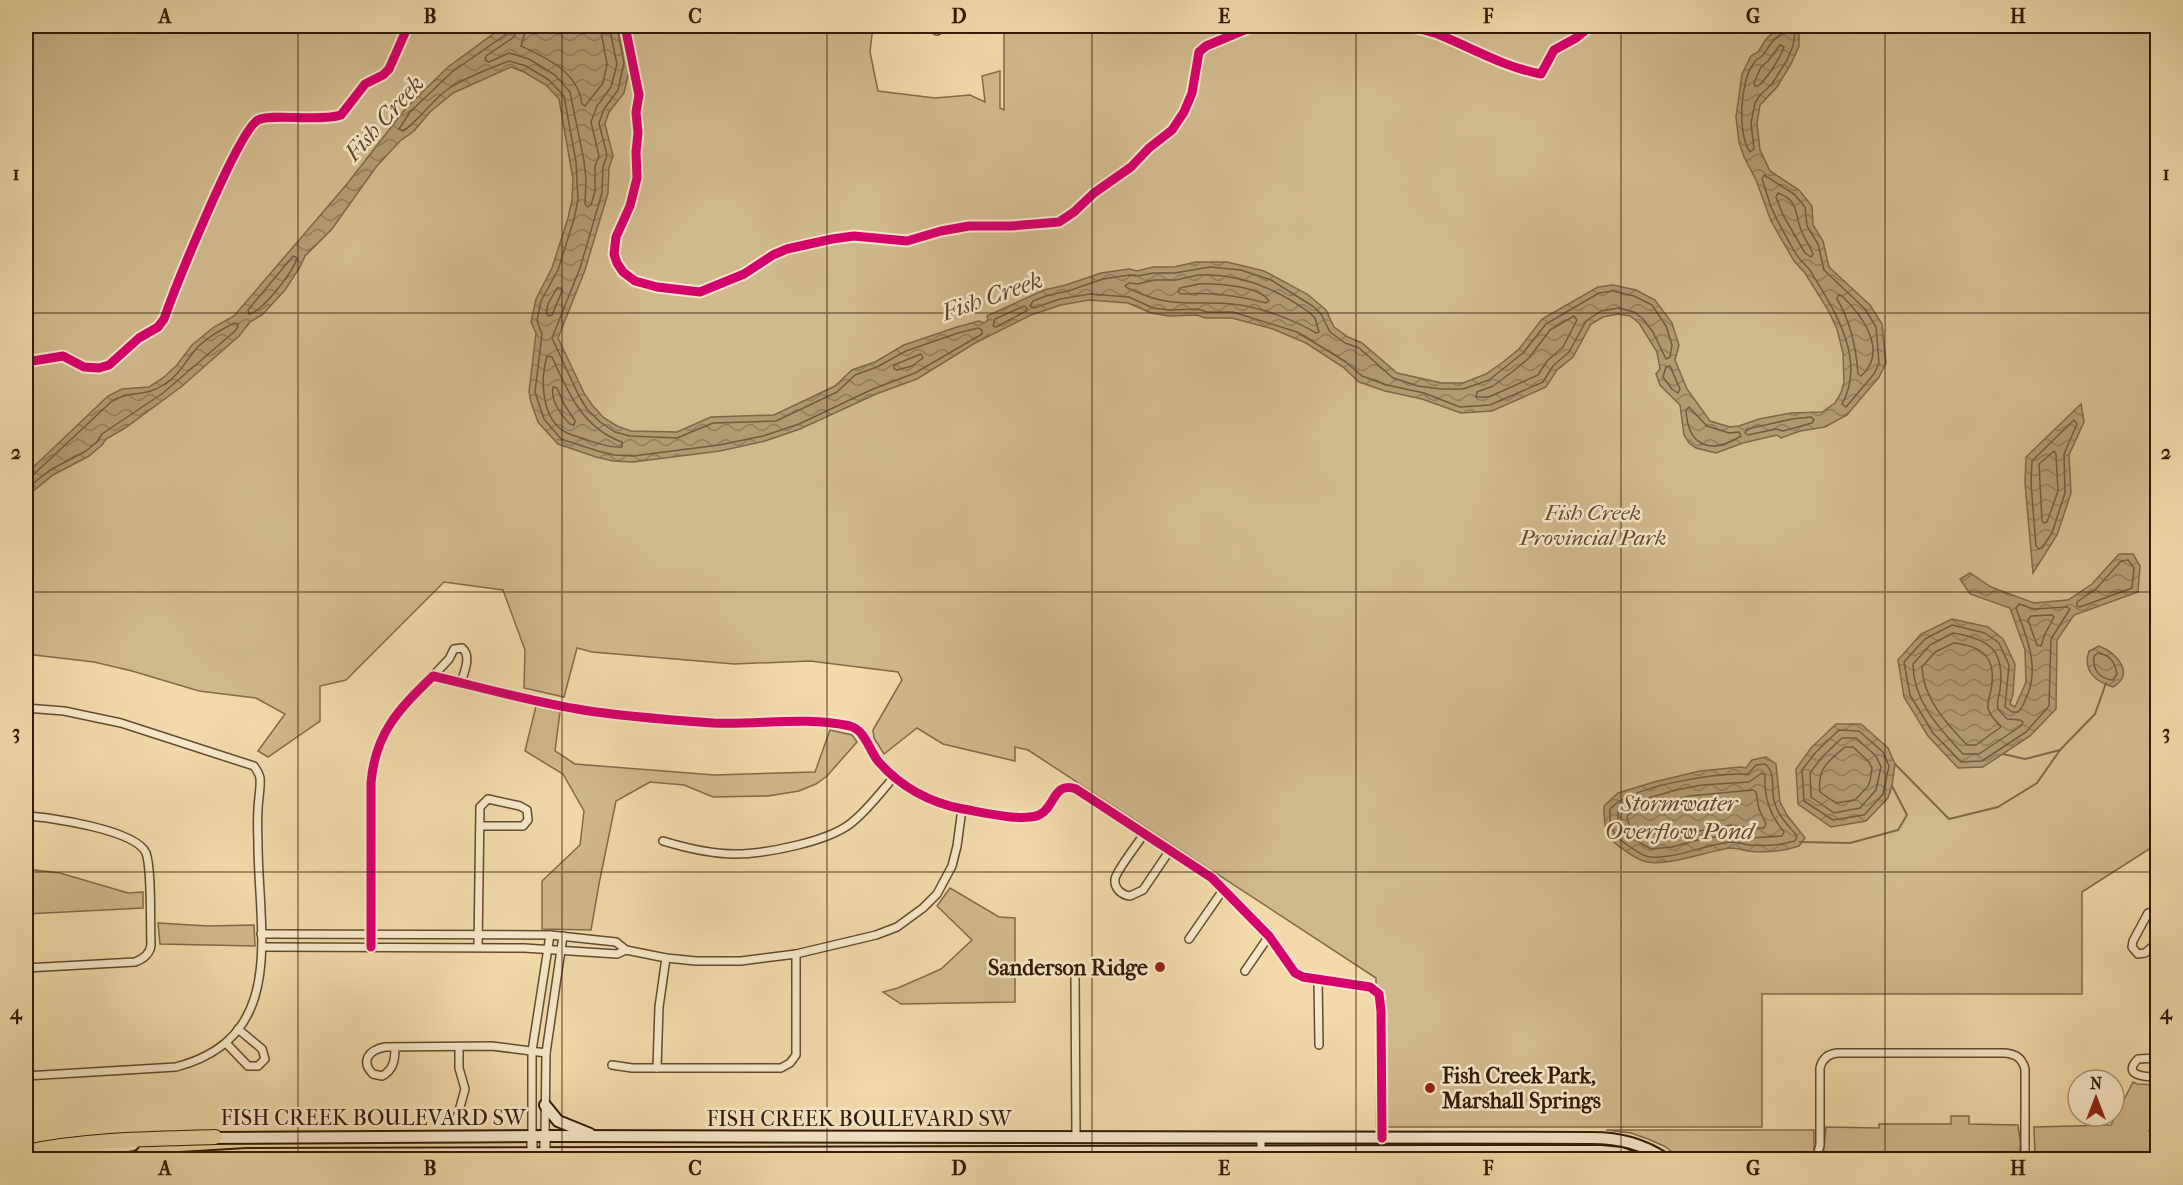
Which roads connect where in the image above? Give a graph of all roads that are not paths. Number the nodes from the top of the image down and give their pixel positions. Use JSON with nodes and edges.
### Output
{"nodes":[{"id":1,"x":929,"y":26,"type":"edge"},
{"id":2,"x":946,"y":26,"type":"edge"},
{"id":3,"x":433,"y":676,"type":"junction"},
{"id":4,"x":461,"y":683,"type":"junction"},
{"id":5,"x":26,"y":708,"type":"edge"},
{"id":6,"x":894,"y":777,"type":"junction"},
{"id":7,"x":962,"y":809,"type":"junction"},
{"id":8,"x":26,"y":816,"type":"edge"},
{"id":9,"x":480,"y":826,"type":"junction"},
{"id":10,"x":1144,"y":834,"type":"junction"},
{"id":11,"x":663,"y":841,"type":"dead end"},
{"id":12,"x":1170,"y":850,"type":"junction"},
{"id":13,"x":1223,"y":890,"type":"junction"},
{"id":14,"x":2157,"y":910,"type":"edge"},
{"id":15,"x":371,"y":933,"type":"junction"},
{"id":16,"x":478,"y":933,"type":"junction"},
{"id":17,"x":261,"y":934,"type":"junction"},
{"id":18,"x":550,"y":935,"type":"junction"},
{"id":19,"x":563,"y":936,"type":"junction"},
{"id":20,"x":1269,"y":936,"type":"junction"},
{"id":21,"x":1189,"y":939,"type":"dead end"},
{"id":22,"x":2157,"y":942,"type":"edge"},
{"id":23,"x":262,"y":947,"type":"junction"},
{"id":24,"x":371,"y":947,"type":"junction"},
{"id":25,"x":478,"y":947,"type":"junction"},
{"id":26,"x":548,"y":949,"type":"junction"},
{"id":27,"x":561,"y":950,"type":"junction"},
{"id":28,"x":626,"y":950,"type":"junction"},
{"id":29,"x":796,"y":954,"type":"junction"},
{"id":30,"x":666,"y":958,"type":"junction"},
{"id":31,"x":26,"y":968,"type":"edge"},
{"id":32,"x":1245,"y":970,"type":"dead end"},
{"id":33,"x":1075,"y":972,"type":"dead end"},
{"id":34,"x":1318,"y":979,"type":"junction"},
{"id":35,"x":238,"y":1029,"type":"junction"},
{"id":36,"x":226,"y":1043,"type":"junction"},
{"id":37,"x":1319,"y":1045,"type":"dead end"},
{"id":38,"x":395,"y":1047,"type":"junction"},
{"id":39,"x":459,"y":1047,"type":"junction"},
{"id":40,"x":532,"y":1051,"type":"junction"},
{"id":41,"x":546,"y":1053,"type":"junction"},
{"id":42,"x":2157,"y":1058,"type":"edge"},
{"id":43,"x":612,"y":1065,"type":"dead end"},
{"id":44,"x":657,"y":1068,"type":"junction"},
{"id":45,"x":26,"y":1076,"type":"edge"},
{"id":46,"x":2157,"y":1077,"type":"edge"},
{"id":47,"x":545,"y":1105,"type":"junction"},
{"id":48,"x":457,"y":1118,"type":"dead end"},
{"id":49,"x":532,"y":1136,"type":"junction"},
{"id":50,"x":545,"y":1136,"type":"junction"},
{"id":51,"x":596,"y":1136,"type":"junction"},
{"id":52,"x":215,"y":1137,"type":"junction"},
{"id":53,"x":1076,"y":1137,"type":"junction"},
{"id":54,"x":905,"y":1138,"type":"junction"},
{"id":55,"x":1261,"y":1138,"type":"junction"},
{"id":56,"x":1382,"y":1138,"type":"junction"},
{"id":57,"x":26,"y":1152,"type":"edge"},
{"id":58,"x":905,"y":1152,"type":"junction"},
{"id":59,"x":420,"y":1153,"type":"junction"},
{"id":60,"x":1261,"y":1155,"type":"edge"},
{"id":61,"x":532,"y":1157,"type":"edge"},
{"id":62,"x":545,"y":1157,"type":"edge"},
{"id":63,"x":49,"y":1160,"type":"edge"},
{"id":64,"x":147,"y":1160,"type":"edge"},
{"id":65,"x":474,"y":1160,"type":"edge"},
{"id":66,"x":1640,"y":1160,"type":"edge"},
{"id":67,"x":1667,"y":1160,"type":"edge"},
{"id":68,"x":1816,"y":1160,"type":"edge"},
{"id":69,"x":2025,"y":1160,"type":"edge"}],
"edges":[{"from":1,"to":2,"type":"street"},
{"from":3,"to":4,"type":"street"},
{"from":3,"to":4,"type":"street"},
{"from":3,"to":15,"type":"street"},
{"from":4,"to":6,"type":"street"},
{"from":5,"to":17,"type":"street"},
{"from":6,"to":7,"type":"street"},
{"from":6,"to":11,"type":"street"},
{"from":7,"to":10,"type":"street"},
{"from":7,"to":29,"type":"street"},
{"from":8,"to":31,"type":"street"},
{"from":9,"to":9,"type":"street"},
{"from":9,"to":16,"type":"street"},
{"from":10,"to":12,"type":"street"},
{"from":10,"to":12,"type":"street"},
{"from":12,"to":13,"type":"street"},
{"from":13,"to":20,"type":"street"},
{"from":13,"to":21,"type":"street"},
{"from":14,"to":22,"type":"street"},
{"from":15,"to":16,"type":"street"},
{"from":15,"to":17,"type":"street"},
{"from":15,"to":24,"type":"street"},
{"from":16,"to":18,"type":"street"},
{"from":16,"to":25,"type":"street"},
{"from":17,"to":23,"type":"street"},
{"from":18,"to":19,"type":"street"},
{"from":18,"to":26,"type":"street"},
{"from":19,"to":27,"type":"street"},
{"from":19,"to":28,"type":"street"},
{"from":20,"to":32,"type":"street"},
{"from":20,"to":34,"type":"street"},
{"from":23,"to":24,"type":"street"},
{"from":23,"to":35,"type":"street"},
{"from":24,"to":25,"type":"street"},
{"from":25,"to":26,"type":"street"},
{"from":26,"to":27,"type":"street"},
{"from":26,"to":40,"type":"street"},
{"from":27,"to":28,"type":"street"},
{"from":27,"to":41,"type":"street"},
{"from":28,"to":30,"type":"street"},
{"from":29,"to":30,"type":"street"},
{"from":29,"to":44,"type":"street"},
{"from":30,"to":44,"type":"street"},
{"from":33,"to":53,"type":"street"},
{"from":34,"to":37,"type":"street"},
{"from":34,"to":56,"type":"street"},
{"from":35,"to":36,"type":"street"},
{"from":35,"to":36,"type":"street"},
{"from":36,"to":45,"type":"street"},
{"from":38,"to":38,"type":"street"},
{"from":38,"to":39,"type":"street"},
{"from":39,"to":40,"type":"street"},
{"from":39,"to":48,"type":"street"},
{"from":40,"to":41,"type":"street"},
{"from":40,"to":49,"type":"street"},
{"from":41,"to":47,"type":"street"},
{"from":42,"to":46,"type":"street"},
{"from":43,"to":44,"type":"street"},
{"from":47,"to":50,"type":"street"},
{"from":47,"to":51,"type":"main road"},
{"from":49,"to":50,"type":"main road","name":"FISH CREEK BOULEVARD SW"},
{"from":49,"to":52,"type":"main road","name":"FISH CREEK BOULEVARD SW"},
{"from":49,"to":61,"type":"street"},
{"from":50,"to":51,"type":"main road","name":"FISH CREEK BOULEVARD SW"},
{"from":50,"to":62,"type":"street"},
{"from":51,"to":54,"type":"main road","name":"FISH CREEK BOULEVARD SW"},
{"from":52,"to":57,"type":"highway"},
{"from":52,"to":63,"type":"main road","name":"FISH CREEK BOULEVARD SW"},
{"from":53,"to":54,"type":"main road","name":"FISH CREEK BOULEVARD SW"},
{"from":53,"to":55,"type":"main road","name":"FISH CREEK BOULEVARD SW"},
{"from":54,"to":58,"type":"street"},
{"from":55,"to":56,"type":"main road","name":"FISH CREEK BOULEVARD SW"},
{"from":55,"to":60,"type":"street"},
{"from":56,"to":67,"type":"main road","name":"FISH CREEK BOULEVARD SW"},
{"from":58,"to":60,"type":"main road","name":"FISH CREEK BOULEVARD SW"},
{"from":58,"to":62,"type":"main road","name":"FISH CREEK BOULEVARD SW"},
{"from":59,"to":61,"type":"main road","name":"FISH CREEK BOULEVARD SW"},
{"from":59,"to":64,"type":"main road","name":"FISH CREEK BOULEVARD SW"},
{"from":59,"to":65,"type":"main road"},
{"from":60,"to":66,"type":"main road","name":"FISH CREEK BOULEVARD SW"},
{"from":61,"to":62,"type":"main road","name":"FISH CREEK BOULEVARD SW"},
{"from":68,"to":69,"type":"street"}]}
